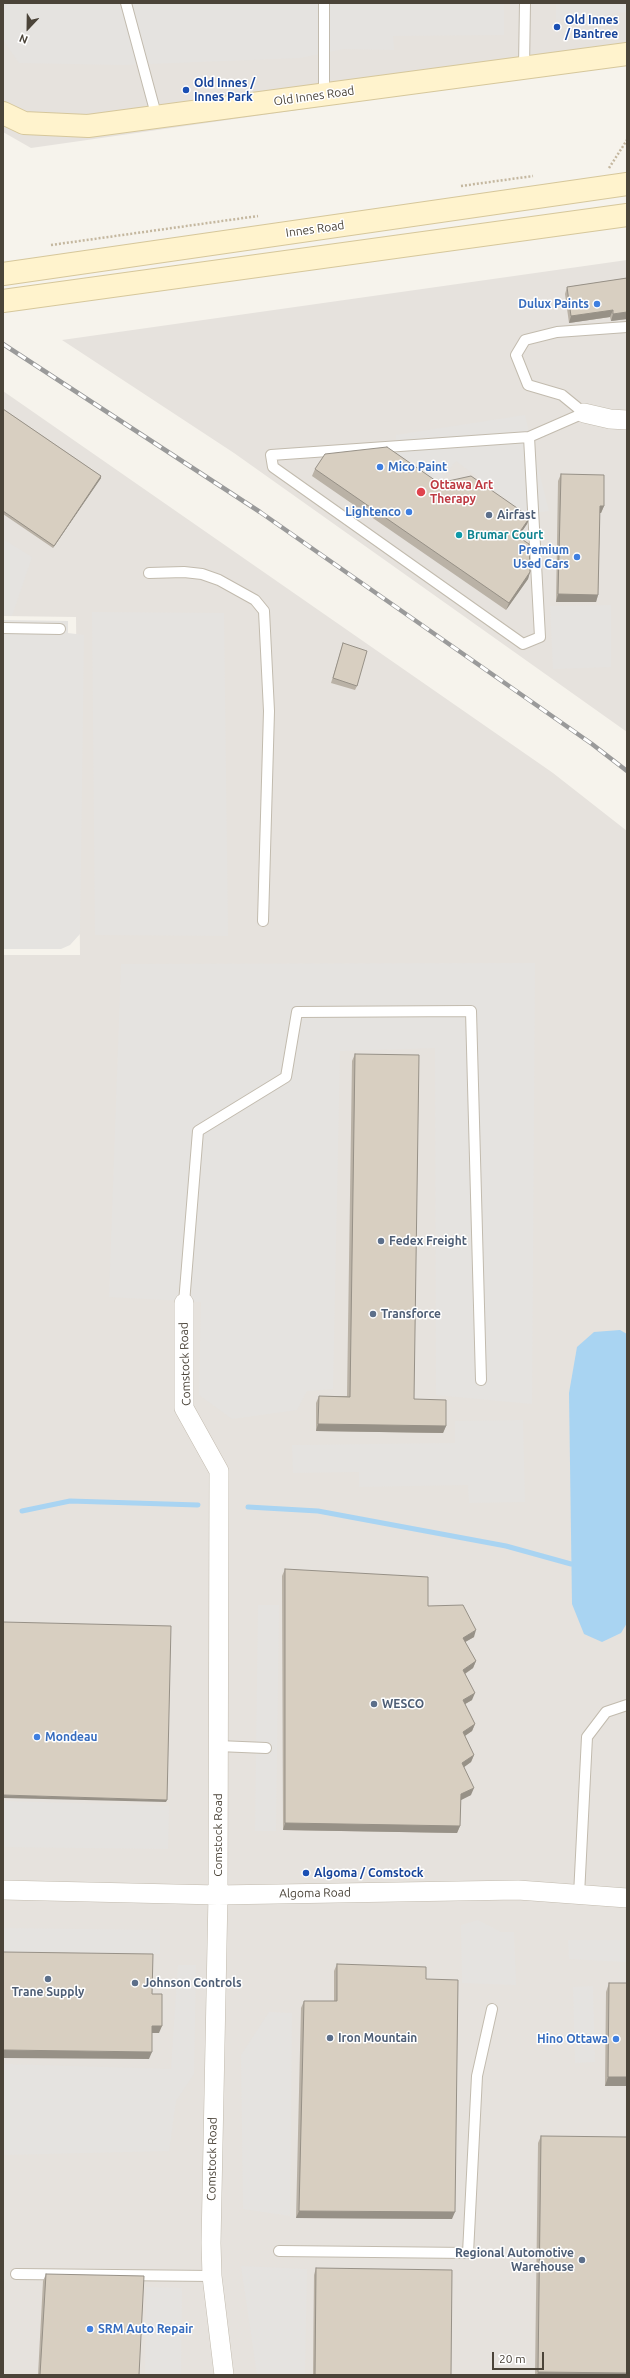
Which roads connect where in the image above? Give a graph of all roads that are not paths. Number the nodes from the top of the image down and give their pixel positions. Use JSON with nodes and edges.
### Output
{"nodes":[{"id":1,"x":126,"y":3,"type":"edge"},
{"id":2,"x":324,"y":3,"type":"edge"},
{"id":3,"x":525,"y":3,"type":"edge"},
{"id":4,"x":627,"y":54,"type":"edge"},
{"id":5,"x":524,"y":67,"type":"junction"},
{"id":6,"x":324,"y":94,"type":"junction"},
{"id":7,"x":3,"y":113,"type":"edge"},
{"id":8,"x":157,"y":118,"type":"junction"},
{"id":9,"x":627,"y":184,"type":"edge"},
{"id":10,"x":627,"y":215,"type":"edge"},
{"id":11,"x":3,"y":274,"type":"edge"},
{"id":12,"x":3,"y":301,"type":"edge"},
{"id":13,"x":627,"y":327,"type":"edge"},
{"id":14,"x":584,"y":413,"type":"junction"},
{"id":15,"x":627,"y":420,"type":"edge"},
{"id":16,"x":530,"y":437,"type":"junction"},
{"id":17,"x":149,"y":573,"type":"dead end"},
{"id":18,"x":3,"y":628,"type":"edge"},
{"id":19,"x":60,"y":629,"type":"dead end"},
{"id":20,"x":263,"y":921,"type":"dead end"},
{"id":21,"x":184,"y":1303,"type":"joint"},
{"id":22,"x":481,"y":1380,"type":"dead end"},
{"id":23,"x":627,"y":1705,"type":"edge"},
{"id":24,"x":218,"y":1746,"type":"junction"},
{"id":25,"x":266,"y":1748,"type":"dead end"},
{"id":26,"x":3,"y":1890,"type":"edge"},
{"id":27,"x":218,"y":1895,"type":"junction"},
{"id":28,"x":579,"y":1895,"type":"junction"},
{"id":29,"x":627,"y":1898,"type":"edge"},
{"id":30,"x":492,"y":2009,"type":"dead end"},
{"id":31,"x":279,"y":2251,"type":"dead end"},
{"id":32,"x":16,"y":2274,"type":"dead end"},
{"id":33,"x":212,"y":2276,"type":"junction"},
{"id":34,"x":224,"y":2375,"type":"edge"}],
"edges":[{"from":1,"to":8,"type":"lane"},
{"from":2,"to":6,"type":"lane"},
{"from":3,"to":5,"type":"lane"},
{"from":4,"to":5,"type":"main road","name":"Old Innes Road"},
{"from":5,"to":6,"type":"main road","name":"Old Innes Road"},
{"from":6,"to":8,"type":"main road","name":"Old Innes Road"},
{"from":7,"to":8,"type":"main road","name":"Old Innes Road"},
{"from":9,"to":11,"type":"main road","name":"Innes Road"},
{"from":10,"to":12,"type":"main road"},
{"from":13,"to":14,"type":"lane"},
{"from":14,"to":15,"type":"street"},
{"from":14,"to":16,"type":"lane"},
{"from":16,"to":16,"type":"lane"},
{"from":17,"to":20,"type":"lane"},
{"from":18,"to":19,"type":"lane"},
{"from":21,"to":22,"type":"lane"},
{"from":21,"to":24,"type":"street","name":"Comstock Road"},
{"from":23,"to":28,"type":"lane"},
{"from":24,"to":25,"type":"lane"},
{"from":24,"to":27,"type":"street","name":"Comstock Road"},
{"from":26,"to":27,"type":"street","name":"Algoma Road"},
{"from":27,"to":28,"type":"street","name":"Algoma Road"},
{"from":27,"to":33,"type":"street","name":"Comstock Road"},
{"from":28,"to":29,"type":"street","name":"Algoma Road"},
{"from":30,"to":31,"type":"lane"},
{"from":32,"to":33,"type":"lane"},
{"from":33,"to":34,"type":"street","name":"Comstock Road"}]}
